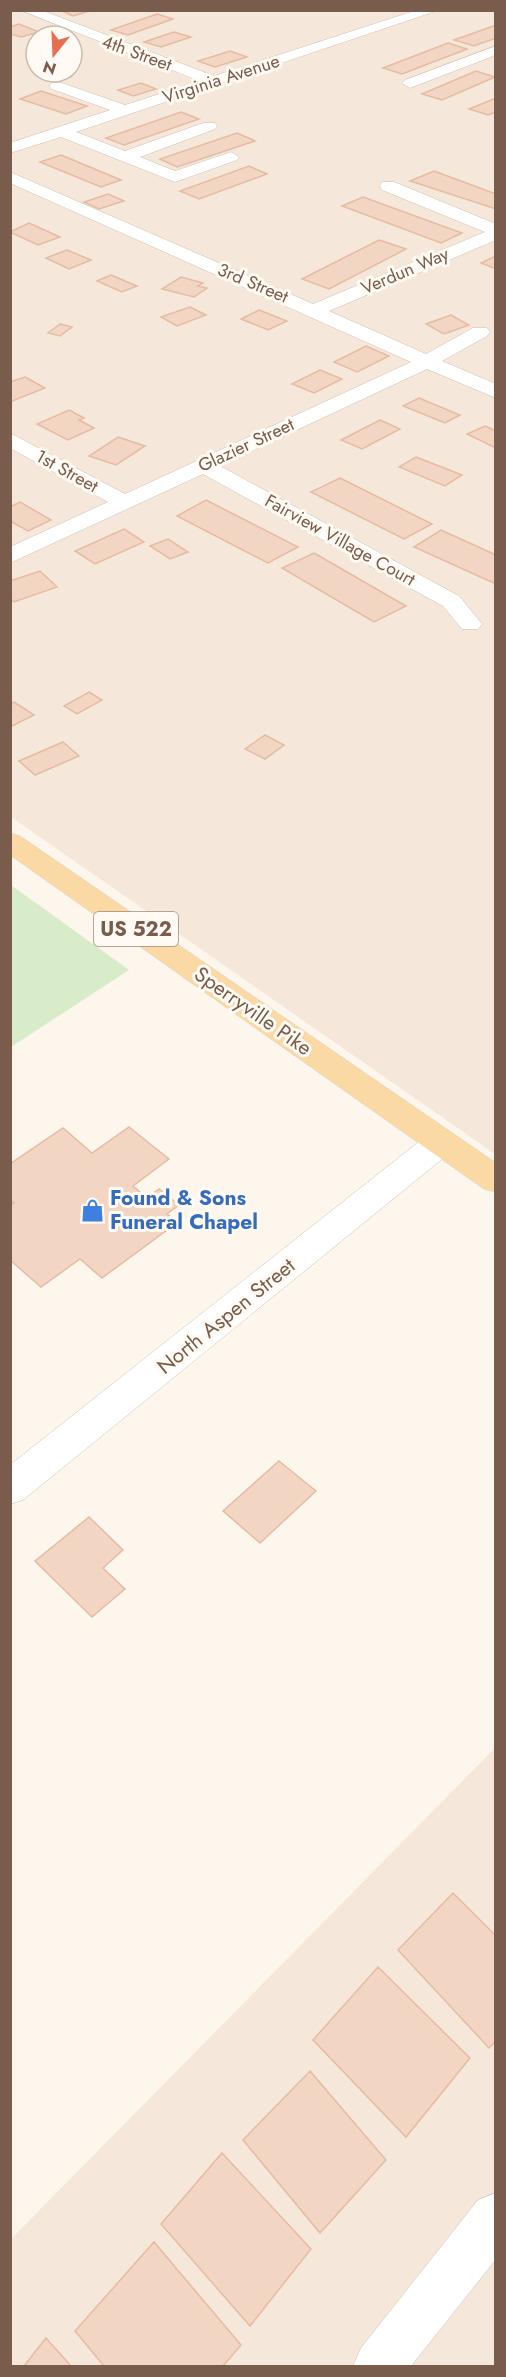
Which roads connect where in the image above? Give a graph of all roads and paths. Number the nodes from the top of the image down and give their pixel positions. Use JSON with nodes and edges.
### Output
{"nodes":[{"id":1,"x":432,"y":10,"type":"edge"},
{"id":2,"x":30,"y":12,"type":"edge"},
{"id":3,"x":382,"y":14,"type":"dead end"},
{"id":4,"x":10,"y":19,"type":"edge"},
{"id":5,"x":402,"y":20,"type":"junction"},
{"id":6,"x":495,"y":50,"type":"edge"},
{"id":7,"x":213,"y":81,"type":"junction"},
{"id":8,"x":410,"y":83,"type":"dead end"},
{"id":9,"x":57,"y":86,"type":"dead end"},
{"id":10,"x":124,"y":110,"type":"junction"},
{"id":11,"x":209,"y":126,"type":"dead end"},
{"id":12,"x":28,"y":128,"type":"dead end"},
{"id":13,"x":54,"y":134,"type":"junction"},
{"id":14,"x":10,"y":148,"type":"edge"},
{"id":15,"x":125,"y":157,"type":"junction"},
{"id":16,"x":231,"y":157,"type":"dead end"},
{"id":17,"x":10,"y":177,"type":"edge"},
{"id":18,"x":388,"y":186,"type":"dead end"},
{"id":19,"x":495,"y":231,"type":"edge"},
{"id":20,"x":315,"y":310,"type":"junction"},
{"id":21,"x":480,"y":332,"type":"dead end"},
{"id":22,"x":428,"y":361,"type":"junction"},
{"id":23,"x":495,"y":392,"type":"edge"},
{"id":24,"x":10,"y":439,"type":"edge"},
{"id":25,"x":202,"y":465,"type":"junction"},
{"id":26,"x":124,"y":502,"type":"junction"},
{"id":27,"x":10,"y":556,"type":"edge"},
{"id":28,"x":470,"y":624,"type":"dead end"},
{"id":29,"x":10,"y":842,"type":"edge"},
{"id":30,"x":441,"y":1142,"type":"junction"},
{"id":31,"x":495,"y":1180,"type":"edge"},
{"id":32,"x":10,"y":1488,"type":"edge"},
{"id":33,"x":495,"y":2218,"type":"edge"},
{"id":34,"x":379,"y":2367,"type":"edge"}],
"edges":[{"from":1,"to":5,"type":"street","name":"Virginia Avenue"},
{"from":2,"to":4,"type":"street"},
{"from":2,"to":7,"type":"street","name":"4th Street"},
{"from":3,"to":5,"type":"street"},
{"from":5,"to":7,"type":"street","name":"Virginia Avenue"},
{"from":6,"to":8,"type":"street"},
{"from":7,"to":10,"type":"street","name":"Virginia Avenue"},
{"from":9,"to":10,"type":"street"},
{"from":10,"to":13,"type":"street","name":"Virginia Avenue"},
{"from":11,"to":15,"type":"street"},
{"from":12,"to":13,"type":"street"},
{"from":13,"to":14,"type":"street","name":"Virginia Avenue"},
{"from":13,"to":15,"type":"street"},
{"from":15,"to":16,"type":"street"},
{"from":17,"to":20,"type":"street","name":"3rd Street"},
{"from":18,"to":19,"type":"street"},
{"from":19,"to":20,"type":"street","name":"Verdun Way"},
{"from":20,"to":22,"type":"street","name":"3rd Street"},
{"from":21,"to":22,"type":"street","name":"Glazier Street"},
{"from":22,"to":23,"type":"street","name":"3rd Street"},
{"from":22,"to":25,"type":"street","name":"Glazier Street"},
{"from":24,"to":26,"type":"street","name":"1st Street"},
{"from":25,"to":26,"type":"street","name":"Glazier Street"},
{"from":25,"to":28,"type":"street","name":"Fairview Village Court"},
{"from":26,"to":27,"type":"street","name":"Glazier Street"},
{"from":29,"to":30,"type":"main road","name":"Sperryville Pike","number":"US 522"},
{"from":30,"to":31,"type":"main road","name":"Sperryville Pike","number":"US 522"},
{"from":30,"to":32,"type":"street","name":"North Aspen Street"},
{"from":33,"to":34,"type":"street"}]}
